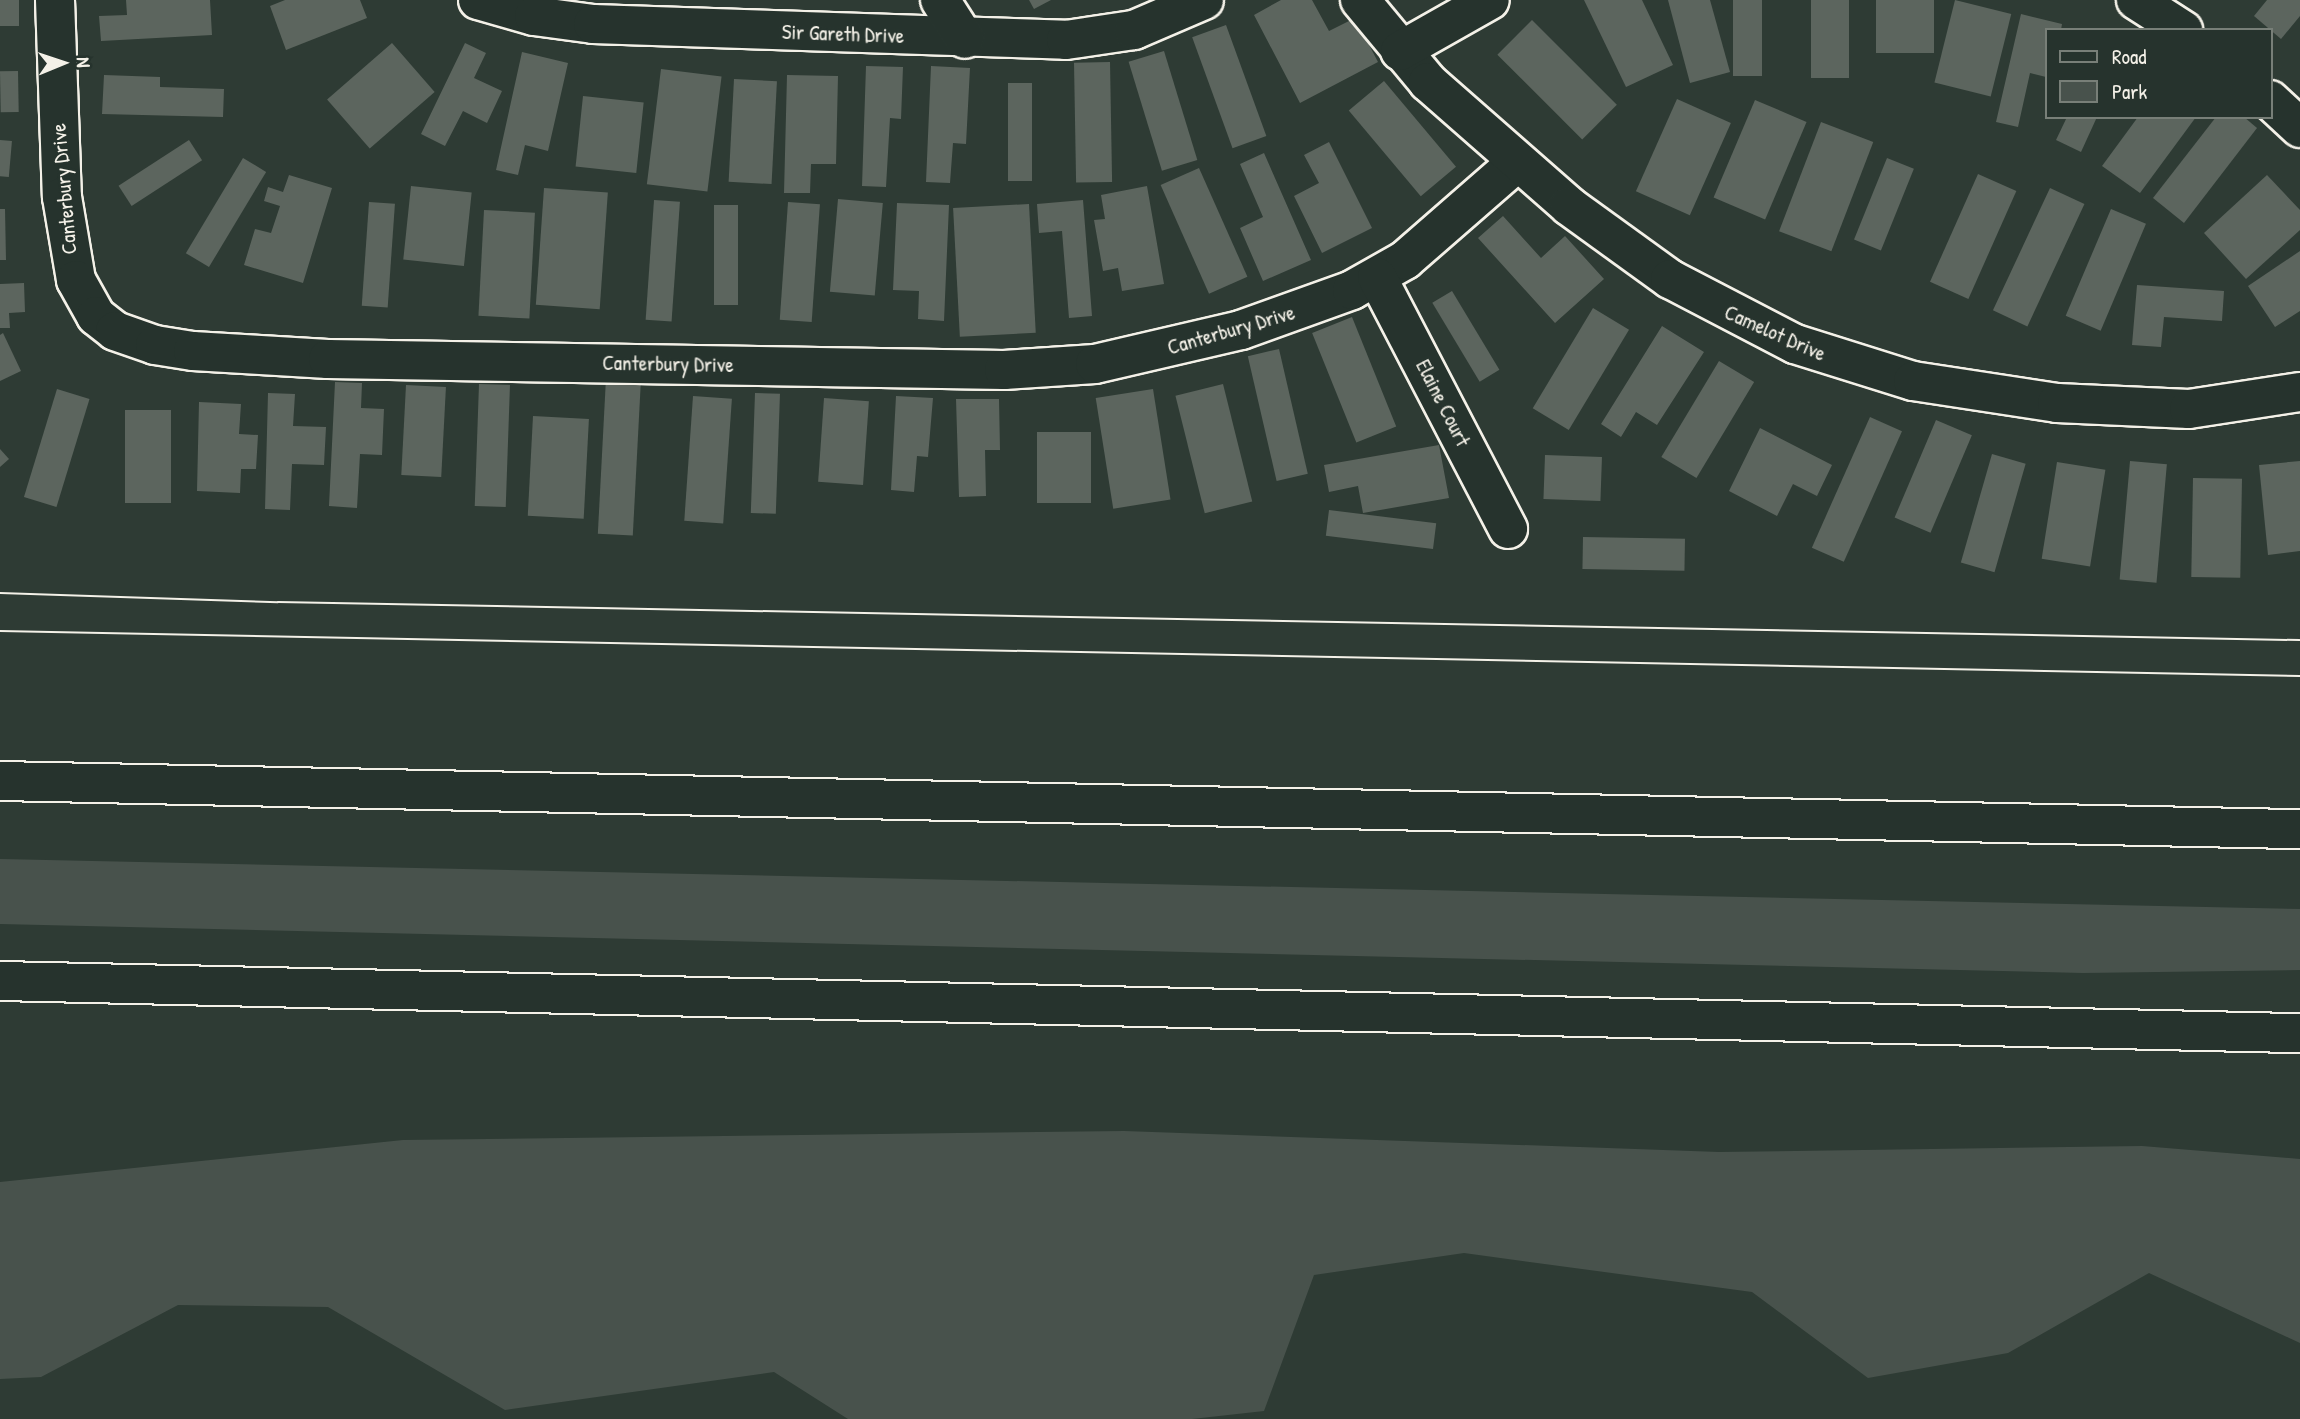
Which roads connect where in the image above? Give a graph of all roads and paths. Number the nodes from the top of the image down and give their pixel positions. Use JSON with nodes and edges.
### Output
{"nodes":[{"id":1,"x":55,"y":0,"type":"edge"},
{"id":2,"x":478,"y":0,"type":"edge"},
{"id":3,"x":940,"y":0,"type":"edge"},
{"id":4,"x":1204,"y":0,"type":"edge"},
{"id":5,"x":1360,"y":0,"type":"edge"},
{"id":6,"x":1490,"y":0,"type":"edge"},
{"id":7,"x":2136,"y":0,"type":"edge"},
{"id":8,"x":2180,"y":28,"type":"edge"},
{"id":9,"x":965,"y":39,"type":"junction"},
{"id":10,"x":1400,"y":51,"type":"junction"},
{"id":11,"x":2272,"y":102,"type":"edge"},
{"id":12,"x":2300,"y":128,"type":"edge"},
{"id":13,"x":1517,"y":163,"type":"junction"},
{"id":14,"x":1377,"y":276,"type":"junction"},
{"id":15,"x":2300,"y":392,"type":"edge"},
{"id":16,"x":1508,"y":529,"type":"dead end"},
{"id":17,"x":0,"y":781,"type":"edge"},
{"id":18,"x":2300,"y":829,"type":"edge"},
{"id":19,"x":0,"y":981,"type":"edge"},
{"id":20,"x":2300,"y":1033,"type":"edge"}],
"edges":[{"from":1,"to":14,"type":"main road","name":"Canterbury Drive"},
{"from":2,"to":9,"type":"main road","name":"Sir Gareth Drive"},
{"from":3,"to":9,"type":"main road"},
{"from":4,"to":9,"type":"main road","name":"Sir Gareth Drive"},
{"from":5,"to":10,"type":"main road","name":"Camelot Drive"},
{"from":6,"to":10,"type":"main road"},
{"from":7,"to":8,"type":"main road"},
{"from":10,"to":13,"type":"main road","name":"Camelot Drive"},
{"from":11,"to":12,"type":"main road"},
{"from":13,"to":14,"type":"main road","name":"Canterbury Drive"},
{"from":13,"to":15,"type":"main road","name":"Camelot Drive"},
{"from":14,"to":16,"type":"main road","name":"Elaine Court"},
{"from":17,"to":18,"type":"main road"},
{"from":19,"to":20,"type":"main road"}]}
